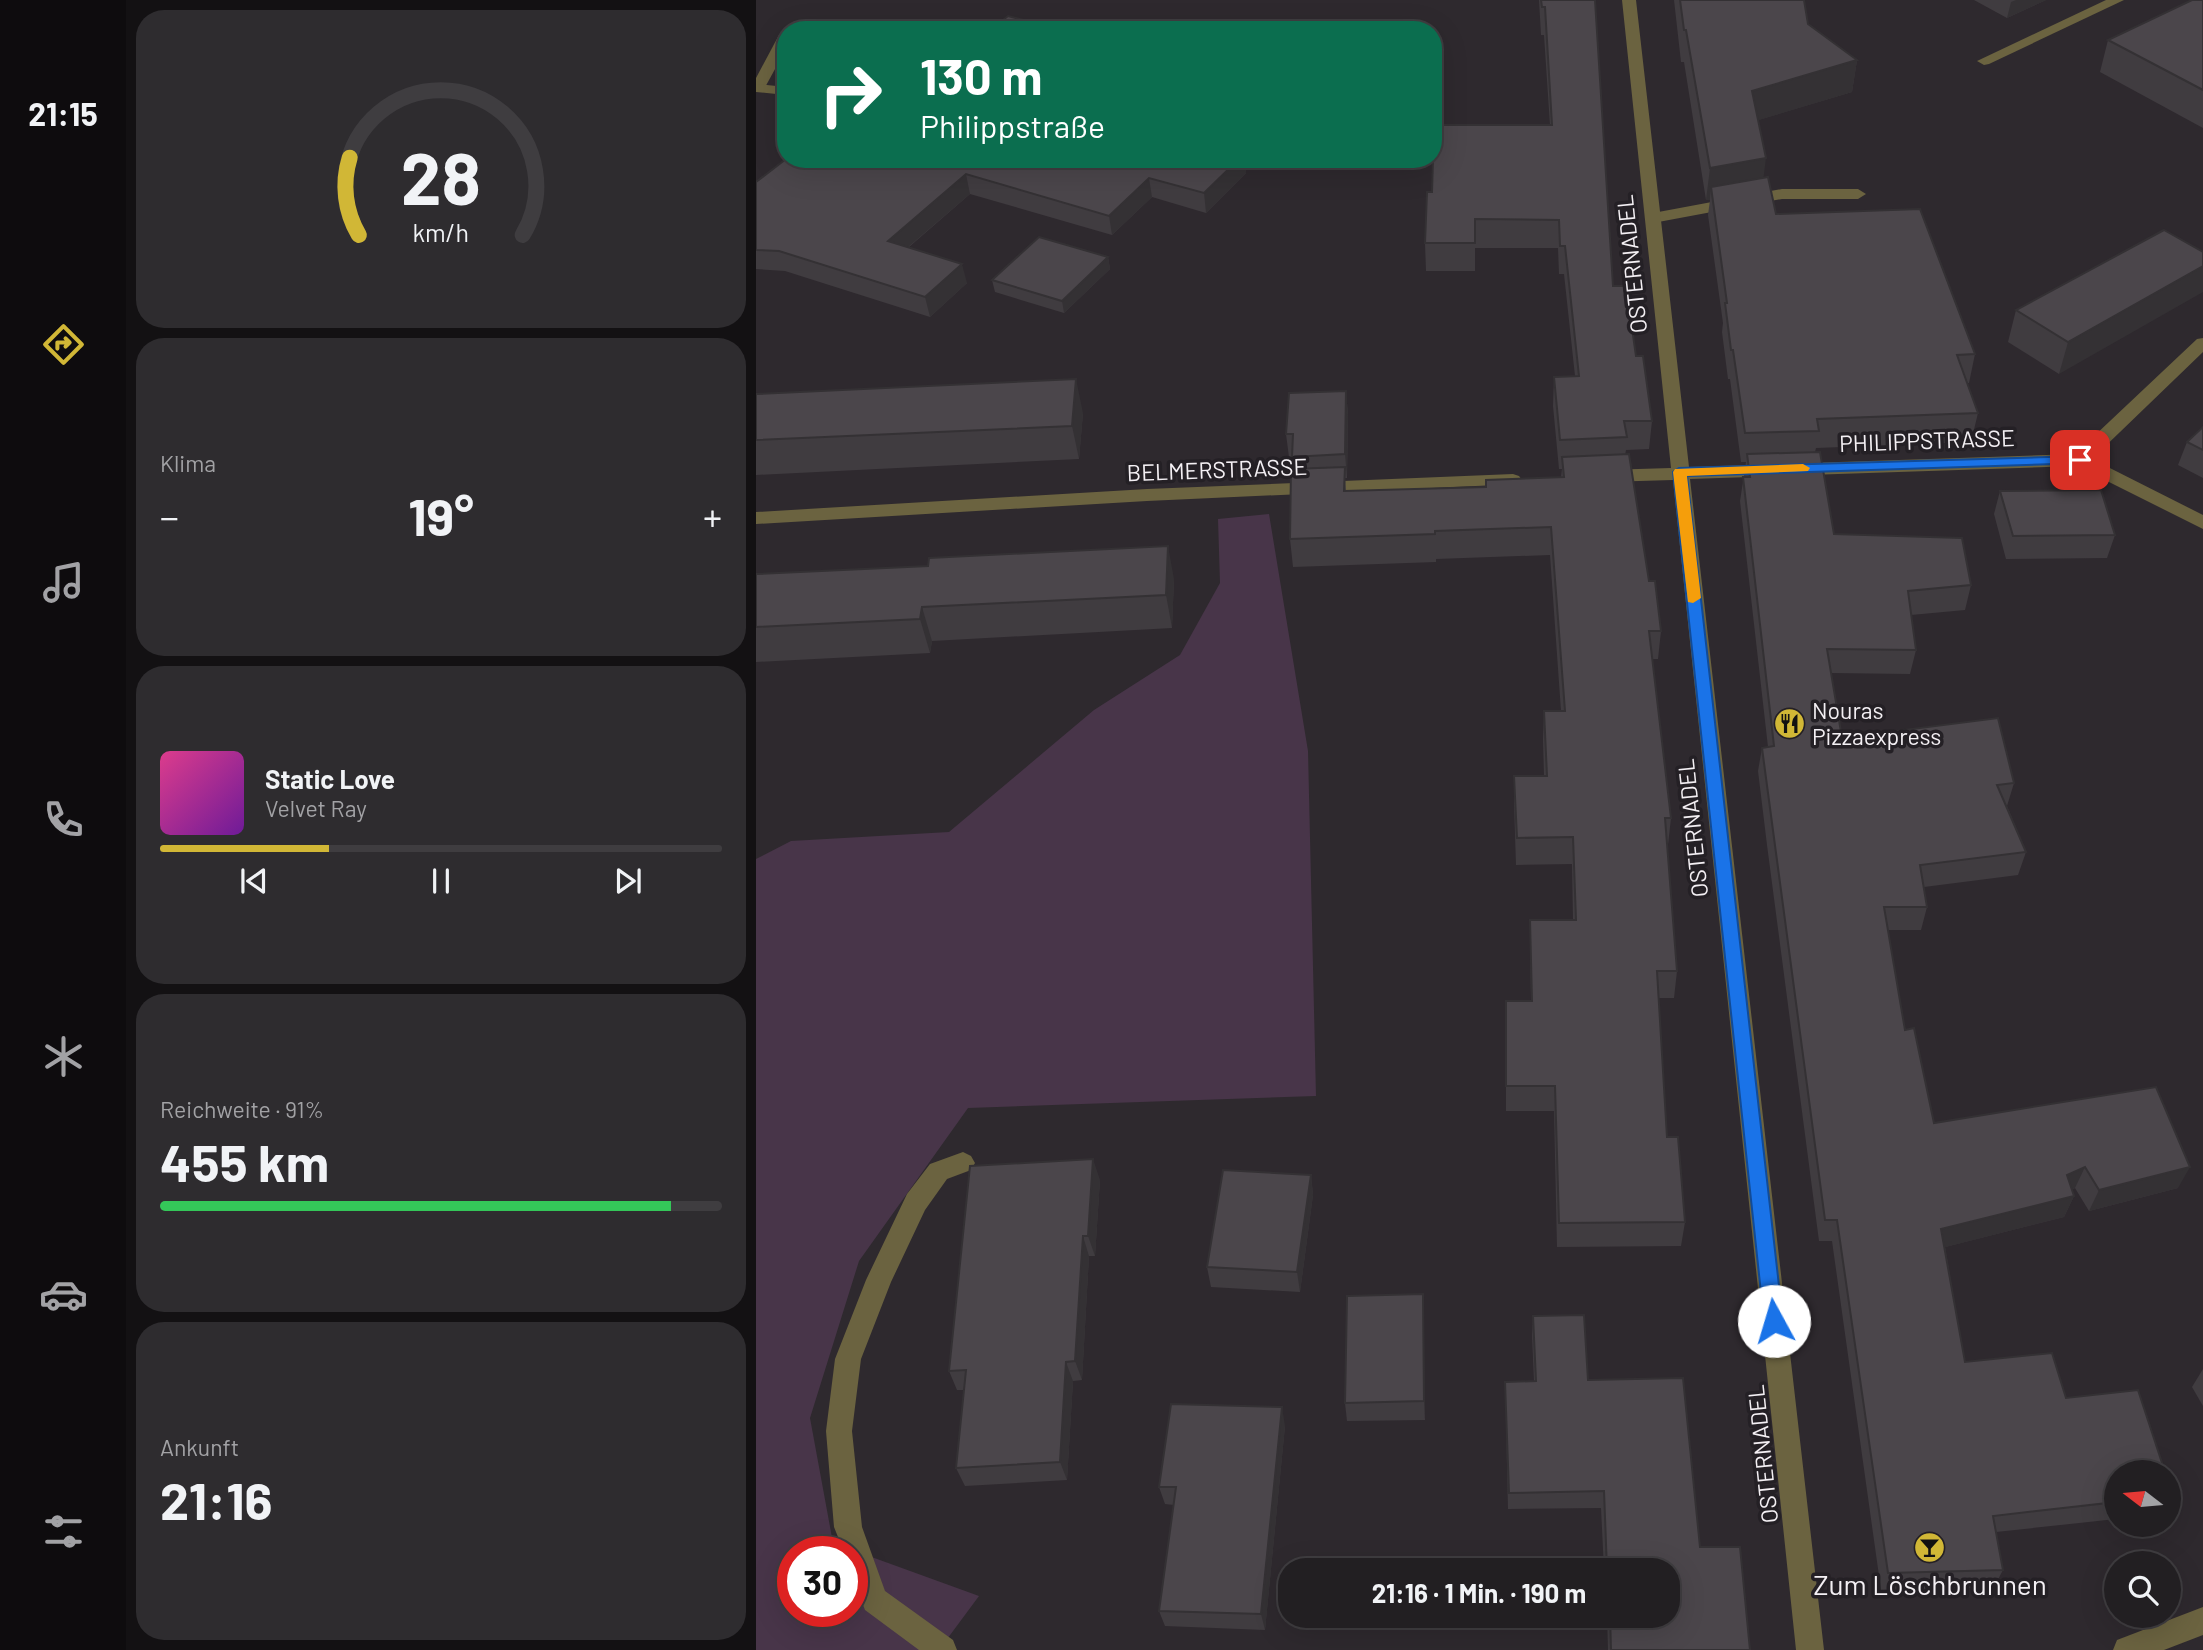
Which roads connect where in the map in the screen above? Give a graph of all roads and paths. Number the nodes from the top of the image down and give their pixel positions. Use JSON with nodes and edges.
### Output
{"nodes":[{"id":1,"x":1629,"y":0,"type":"edge"},
{"id":2,"x":2118,"y":0,"type":"edge"},
{"id":3,"x":777,"y":51,"type":"edge"},
{"id":4,"x":1984,"y":61,"type":"dead end"},
{"id":5,"x":757,"y":88,"type":"edge"},
{"id":6,"x":777,"y":90,"type":"edge"},
{"id":7,"x":1858,"y":194,"type":"dead end"},
{"id":8,"x":1653,"y":218,"type":"junction"},
{"id":9,"x":2203,"y":343,"type":"edge"},
{"id":10,"x":2080,"y":460,"type":"junction"},
{"id":11,"x":1679,"y":472,"type":"junction"},
{"id":12,"x":1582,"y":477,"type":"edge"},
{"id":13,"x":1527,"y":479,"type":"edge"},
{"id":14,"x":756,"y":518,"type":"edge"},
{"id":15,"x":2203,"y":523,"type":"edge"},
{"id":16,"x":963,"y":1163,"type":"dead end"},
{"id":17,"x":2203,"y":1621,"type":"edge"},
{"id":18,"x":943,"y":1650,"type":"edge"},
{"id":19,"x":1810,"y":1650,"type":"edge"},
{"id":20,"x":2127,"y":1650,"type":"edge"}],
"edges":[{"from":1,"to":8,"type":"street","name":"OSTERNADEL"},
{"from":2,"to":4,"type":"street"},
{"from":3,"to":5,"type":"street"},
{"from":5,"to":6,"type":"street"},
{"from":7,"to":8,"type":"street"},
{"from":8,"to":11,"type":"street","name":"OSTERNADEL"},
{"from":9,"to":10,"type":"street"},
{"from":10,"to":11,"type":"street","name":"PHILIPPSTRASSE"},
{"from":10,"to":15,"type":"street","name":"PHILIPPSTRASSE"},
{"from":11,"to":12,"type":"street"},
{"from":11,"to":19,"type":"street","name":"OSTERNADEL"},
{"from":13,"to":14,"type":"street","name":"BELMERSTRASSE"},
{"from":16,"to":18,"type":"street"},
{"from":17,"to":20,"type":"street"}]}
